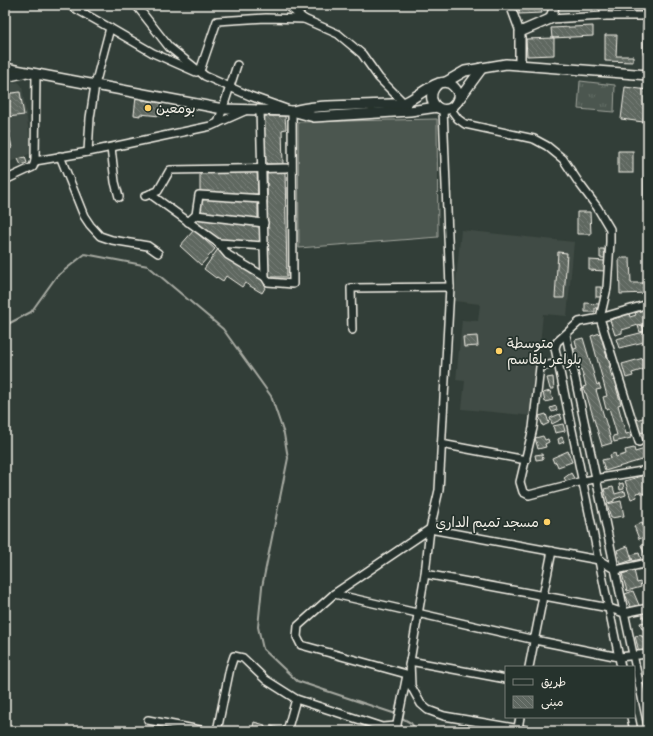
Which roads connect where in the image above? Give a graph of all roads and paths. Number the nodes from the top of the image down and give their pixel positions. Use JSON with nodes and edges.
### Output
{"nodes":[{"id":1,"x":70,"y":5,"type":"edge"},
{"id":2,"x":287,"y":5,"type":"edge"},
{"id":3,"x":510,"y":5,"type":"edge"},
{"id":4,"x":554,"y":5,"type":"edge"},
{"id":5,"x":604,"y":5,"type":"edge"},
{"id":6,"x":140,"y":7,"type":"edge"},
{"id":7,"x":604,"y":16,"type":"junction"},
{"id":8,"x":648,"y":16,"type":"edge"},
{"id":9,"x":304,"y":19,"type":"junction"},
{"id":10,"x":550,"y":19,"type":"junction"},
{"id":11,"x":110,"y":28,"type":"junction"},
{"id":12,"x":520,"y":32,"type":"junction"},
{"id":13,"x":237,"y":65,"type":"dead end"},
{"id":14,"x":520,"y":65,"type":"junction"},
{"id":15,"x":5,"y":68,"type":"edge"},
{"id":16,"x":482,"y":68,"type":"junction"},
{"id":17,"x":33,"y":72,"type":"junction"},
{"id":18,"x":203,"y":74,"type":"junction"},
{"id":19,"x":648,"y":75,"type":"edge"},
{"id":20,"x":5,"y":77,"type":"edge"},
{"id":21,"x":442,"y":83,"type":"junction"},
{"id":22,"x":96,"y":85,"type":"junction"},
{"id":23,"x":230,"y":87,"type":"junction"},
{"id":24,"x":404,"y":103,"type":"junction"},
{"id":25,"x":446,"y":107,"type":"junction"},
{"id":26,"x":223,"y":109,"type":"junction"},
{"id":27,"x":247,"y":110,"type":"junction"},
{"id":28,"x":260,"y":110,"type":"junction"},
{"id":29,"x":292,"y":111,"type":"junction"},
{"id":30,"x":410,"y":111,"type":"junction"},
{"id":31,"x":218,"y":123,"type":"junction"},
{"id":32,"x":111,"y":148,"type":"junction"},
{"id":33,"x":88,"y":152,"type":"junction"},
{"id":34,"x":60,"y":156,"type":"junction"},
{"id":35,"x":35,"y":161,"type":"junction"},
{"id":36,"x":262,"y":168,"type":"junction"},
{"id":37,"x":286,"y":168,"type":"dead end"},
{"id":38,"x":5,"y":180,"type":"edge"},
{"id":39,"x":119,"y":196,"type":"dead end"},
{"id":40,"x":263,"y":199,"type":"junction"},
{"id":41,"x":196,"y":215,"type":"junction"},
{"id":42,"x":188,"y":222,"type":"junction"},
{"id":43,"x":264,"y":223,"type":"junction"},
{"id":44,"x":218,"y":243,"type":"junction"},
{"id":45,"x":264,"y":246,"type":"junction"},
{"id":46,"x":158,"y":253,"type":"dead end"},
{"id":47,"x":265,"y":277,"type":"junction"},
{"id":48,"x":450,"y":287,"type":"junction"},
{"id":49,"x":648,"y":304,"type":"edge"},
{"id":50,"x":600,"y":318,"type":"junction"},
{"id":51,"x":352,"y":330,"type":"dead end"},
{"id":52,"x":566,"y":335,"type":"junction"},
{"id":53,"x":558,"y":362,"type":"junction"},
{"id":54,"x":639,"y":442,"type":"dead end"},
{"id":55,"x":441,"y":444,"type":"junction"},
{"id":56,"x":526,"y":460,"type":"junction"},
{"id":57,"x":648,"y":470,"type":"edge"},
{"id":58,"x":596,"y":479,"type":"junction"},
{"id":59,"x":583,"y":481,"type":"junction"},
{"id":60,"x":430,"y":529,"type":"junction"},
{"id":61,"x":552,"y":551,"type":"junction"},
{"id":62,"x":599,"y":560,"type":"junction"},
{"id":63,"x":648,"y":564,"type":"edge"},
{"id":64,"x":616,"y":570,"type":"junction"},
{"id":65,"x":425,"y":574,"type":"junction"},
{"id":66,"x":334,"y":594,"type":"junction"},
{"id":67,"x":543,"y":596,"type":"junction"},
{"id":68,"x":609,"y":608,"type":"junction"},
{"id":69,"x":648,"y":608,"type":"edge"},
{"id":70,"x":418,"y":613,"type":"junction"},
{"id":71,"x":624,"y":613,"type":"junction"},
{"id":72,"x":535,"y":640,"type":"junction"},
{"id":73,"x":648,"y":654,"type":"edge"},
{"id":74,"x":634,"y":656,"type":"junction"},
{"id":75,"x":619,"y":657,"type":"junction"},
{"id":76,"x":410,"y":661,"type":"junction"},
{"id":77,"x":529,"y":666,"type":"edge"},
{"id":78,"x":621,"y":666,"type":"edge"},
{"id":79,"x":409,"y":674,"type":"junction"},
{"id":80,"x":505,"y":679,"type":"edge"},
{"id":81,"x":642,"y":698,"type":"junction"},
{"id":82,"x":296,"y":699,"type":"junction"},
{"id":83,"x":635,"y":700,"type":"edge"},
{"id":84,"x":520,"y":718,"type":"edge"},
{"id":85,"x":631,"y":718,"type":"edge"},
{"id":86,"x":148,"y":720,"type":"dead end"},
{"id":87,"x":648,"y":726,"type":"edge"},
{"id":88,"x":518,"y":728,"type":"junction"},
{"id":89,"x":397,"y":729,"type":"edge"},
{"id":90,"x":206,"y":731,"type":"edge"},
{"id":91,"x":217,"y":731,"type":"edge"},
{"id":92,"x":288,"y":731,"type":"edge"},
{"id":93,"x":532,"y":731,"type":"edge"},
{"id":94,"x":634,"y":731,"type":"edge"}],
"edges":[{"from":1,"to":11,"type":"street"},
{"from":2,"to":9,"type":"street"},
{"from":3,"to":12,"type":"street"},
{"from":4,"to":10,"type":"main road"},
{"from":5,"to":7,"type":"street"},
{"from":6,"to":18,"type":"street"},
{"from":7,"to":8,"type":"street"},
{"from":7,"to":10,"type":"street"},
{"from":9,"to":18,"type":"street"},
{"from":9,"to":24,"type":"street"},
{"from":10,"to":12,"type":"main road"},
{"from":11,"to":18,"type":"street"},
{"from":11,"to":22,"type":"street"},
{"from":12,"to":14,"type":"main road"},
{"from":13,"to":23,"type":"street"},
{"from":14,"to":16,"type":"main road"},
{"from":14,"to":19,"type":"main road"},
{"from":15,"to":17,"type":"main road"},
{"from":16,"to":21,"type":"main road"},
{"from":16,"to":25,"type":"main road"},
{"from":17,"to":20,"type":"main road"},
{"from":17,"to":22,"type":"main road"},
{"from":17,"to":35,"type":"street"},
{"from":18,"to":23,"type":"street"},
{"from":21,"to":24,"type":"main road"},
{"from":21,"to":25,"type":"main road"},
{"from":21,"to":25,"type":"main road"},
{"from":22,"to":26,"type":"main road"},
{"from":22,"to":33,"type":"street"},
{"from":23,"to":26,"type":"street"},
{"from":23,"to":29,"type":"street"},
{"from":24,"to":29,"type":"main road"},
{"from":24,"to":30,"type":"street"},
{"from":25,"to":30,"type":"main road"},
{"from":25,"to":48,"type":"street"},
{"from":25,"to":50,"type":"street"},
{"from":26,"to":27,"type":"main road"},
{"from":26,"to":31,"type":"street"},
{"from":27,"to":28,"type":"main road"},
{"from":27,"to":31,"type":"street"},
{"from":28,"to":29,"type":"main road"},
{"from":28,"to":36,"type":"street"},
{"from":29,"to":30,"type":"main road"},
{"from":29,"to":47,"type":"street"},
{"from":31,"to":32,"type":"street"},
{"from":32,"to":33,"type":"street"},
{"from":32,"to":39,"type":"street"},
{"from":33,"to":34,"type":"street"},
{"from":34,"to":35,"type":"street"},
{"from":34,"to":46,"type":"street"},
{"from":35,"to":38,"type":"street"},
{"from":36,"to":37,"type":"street"},
{"from":36,"to":40,"type":"street"},
{"from":36,"to":42,"type":"street"},
{"from":40,"to":41,"type":"street"},
{"from":40,"to":43,"type":"street"},
{"from":41,"to":42,"type":"street"},
{"from":41,"to":43,"type":"street"},
{"from":42,"to":44,"type":"street"},
{"from":43,"to":45,"type":"street"},
{"from":44,"to":45,"type":"street"},
{"from":44,"to":47,"type":"street"},
{"from":45,"to":47,"type":"street"},
{"from":48,"to":51,"type":"street"},
{"from":48,"to":55,"type":"street"},
{"from":49,"to":50,"type":"street"},
{"from":50,"to":52,"type":"street"},
{"from":50,"to":54,"type":"street"},
{"from":52,"to":53,"type":"street"},
{"from":52,"to":58,"type":"street"},
{"from":53,"to":56,"type":"street"},
{"from":53,"to":59,"type":"street"},
{"from":55,"to":56,"type":"street"},
{"from":55,"to":60,"type":"street"},
{"from":56,"to":59,"type":"street"},
{"from":57,"to":58,"type":"street"},
{"from":58,"to":59,"type":"street"},
{"from":58,"to":64,"type":"street"},
{"from":59,"to":62,"type":"street"},
{"from":60,"to":61,"type":"street"},
{"from":60,"to":65,"type":"street"},
{"from":60,"to":66,"type":"street"},
{"from":61,"to":62,"type":"street"},
{"from":61,"to":67,"type":"street"},
{"from":62,"to":64,"type":"street"},
{"from":62,"to":68,"type":"street"},
{"from":63,"to":64,"type":"street"},
{"from":64,"to":71,"type":"street"},
{"from":65,"to":67,"type":"street"},
{"from":65,"to":70,"type":"street"},
{"from":66,"to":70,"type":"street"},
{"from":66,"to":79,"type":"street"},
{"from":67,"to":68,"type":"street"},
{"from":67,"to":72,"type":"street"},
{"from":68,"to":71,"type":"street"},
{"from":68,"to":75,"type":"street"},
{"from":69,"to":71,"type":"street"},
{"from":70,"to":72,"type":"street"},
{"from":70,"to":76,"type":"street"},
{"from":71,"to":74,"type":"street"},
{"from":72,"to":75,"type":"street"},
{"from":72,"to":77,"type":"street"},
{"from":73,"to":74,"type":"street"},
{"from":74,"to":75,"type":"street"},
{"from":74,"to":81,"type":"street"},
{"from":75,"to":78,"type":"street"},
{"from":76,"to":79,"type":"street"},
{"from":76,"to":80,"type":"street"},
{"from":79,"to":88,"type":"street"},
{"from":79,"to":89,"type":"street"},
{"from":81,"to":83,"type":"street"},
{"from":81,"to":87,"type":"street"},
{"from":82,"to":89,"type":"street"},
{"from":82,"to":91,"type":"street"},
{"from":82,"to":92,"type":"street"},
{"from":84,"to":88,"type":"street"},
{"from":85,"to":94,"type":"street"},
{"from":86,"to":90,"type":"street"},
{"from":88,"to":93,"type":"street"}]}
